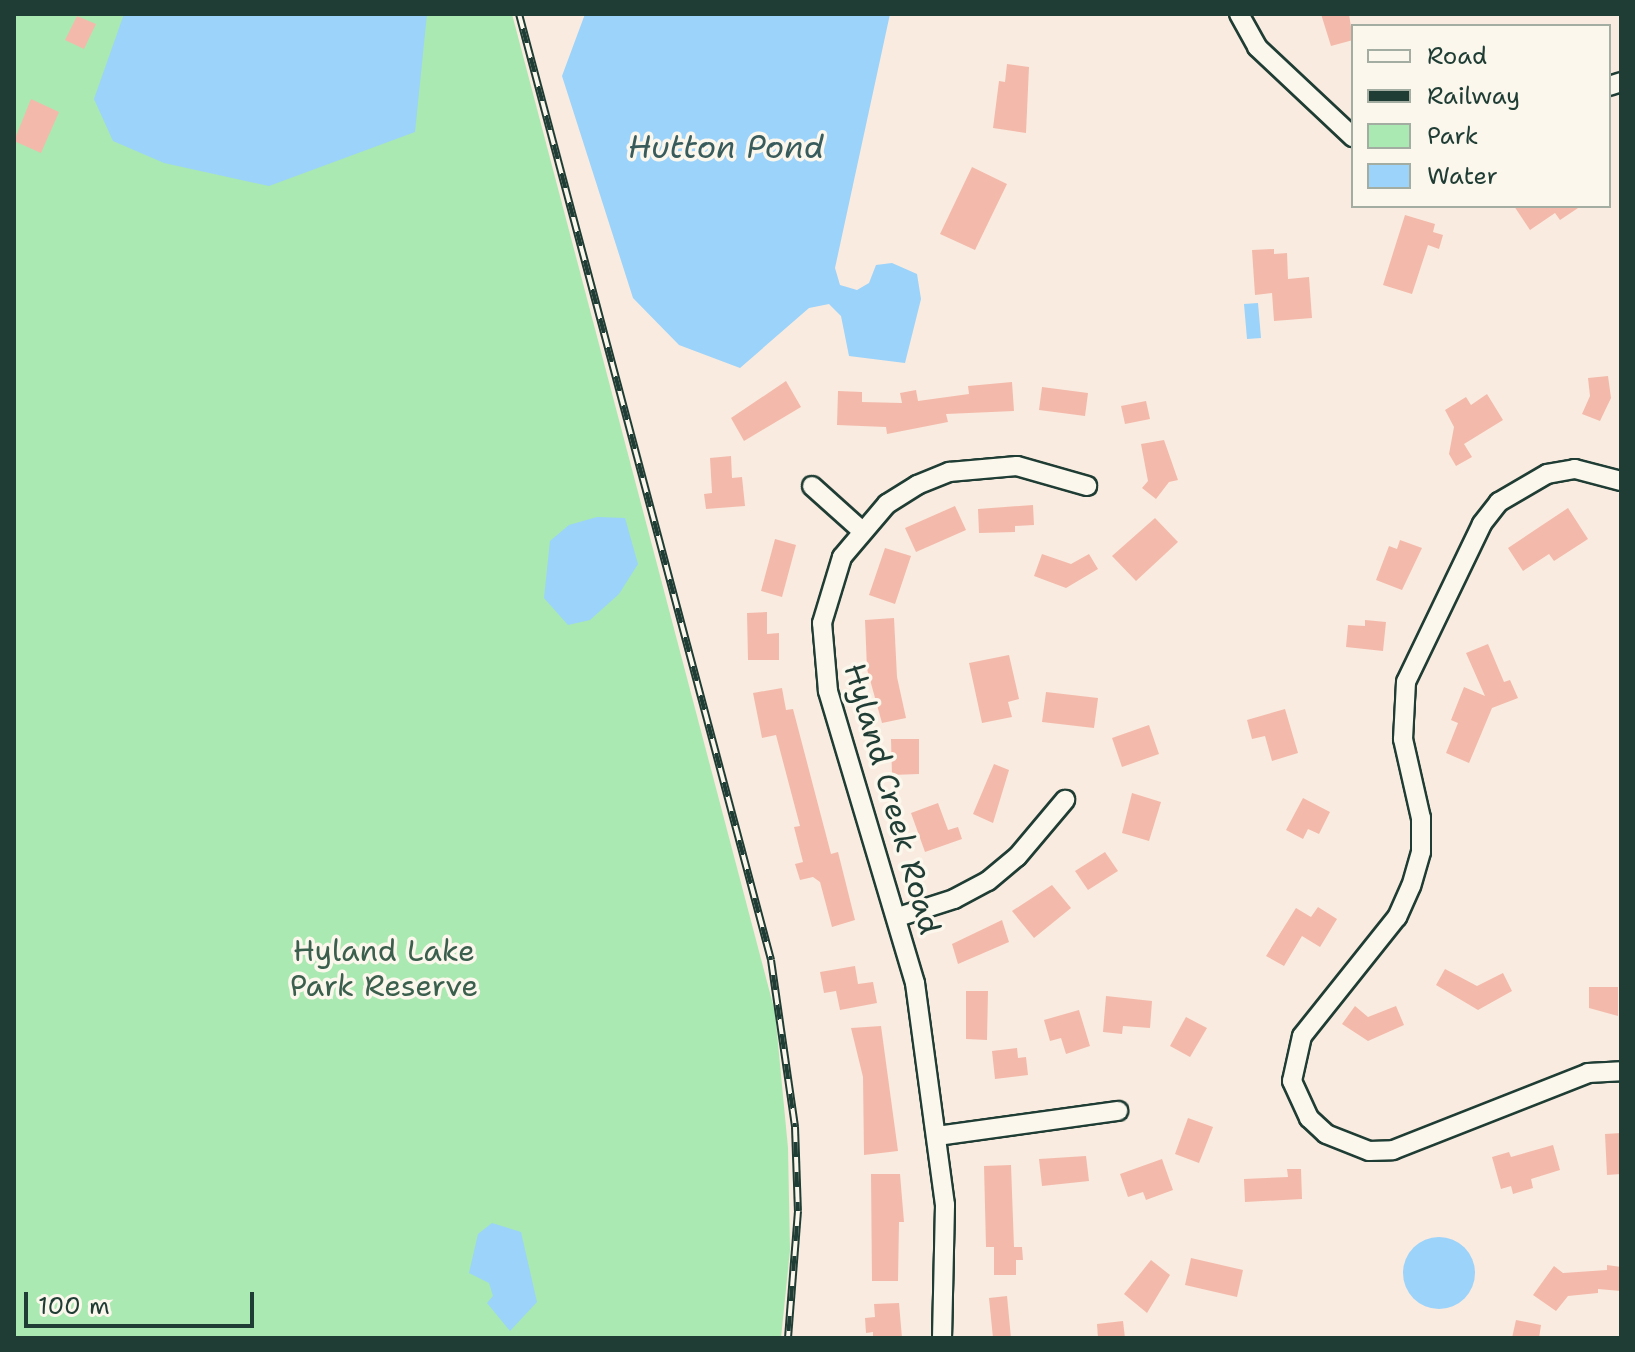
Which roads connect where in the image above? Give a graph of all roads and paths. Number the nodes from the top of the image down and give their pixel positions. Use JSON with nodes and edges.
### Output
{"nodes":[{"id":1,"x":1239,"y":14,"type":"edge"},
{"id":2,"x":1351,"y":135,"type":"edge"},
{"id":3,"x":1621,"y":481,"type":"edge"},
{"id":4,"x":812,"y":486,"type":"dead end"},
{"id":5,"x":1087,"y":486,"type":"dead end"},
{"id":6,"x":861,"y":530,"type":"junction"},
{"id":7,"x":1065,"y":800,"type":"dead end"},
{"id":8,"x":898,"y":917,"type":"junction"},
{"id":9,"x":1621,"y":1071,"type":"edge"},
{"id":10,"x":1118,"y":1111,"type":"dead end"},
{"id":11,"x":937,"y":1136,"type":"junction"},
{"id":12,"x":942,"y":1338,"type":"edge"}],
"edges":[{"from":1,"to":2,"type":"street"},
{"from":3,"to":9,"type":"street"},
{"from":4,"to":6,"type":"street"},
{"from":5,"to":6,"type":"street","name":"Hyland Creek Road"},
{"from":6,"to":8,"type":"street","name":"Hyland Creek Road"},
{"from":7,"to":8,"type":"street"},
{"from":8,"to":11,"type":"street","name":"Hyland Creek Road"},
{"from":10,"to":11,"type":"street"},
{"from":11,"to":12,"type":"street","name":"Hyland Creek Road"}]}
